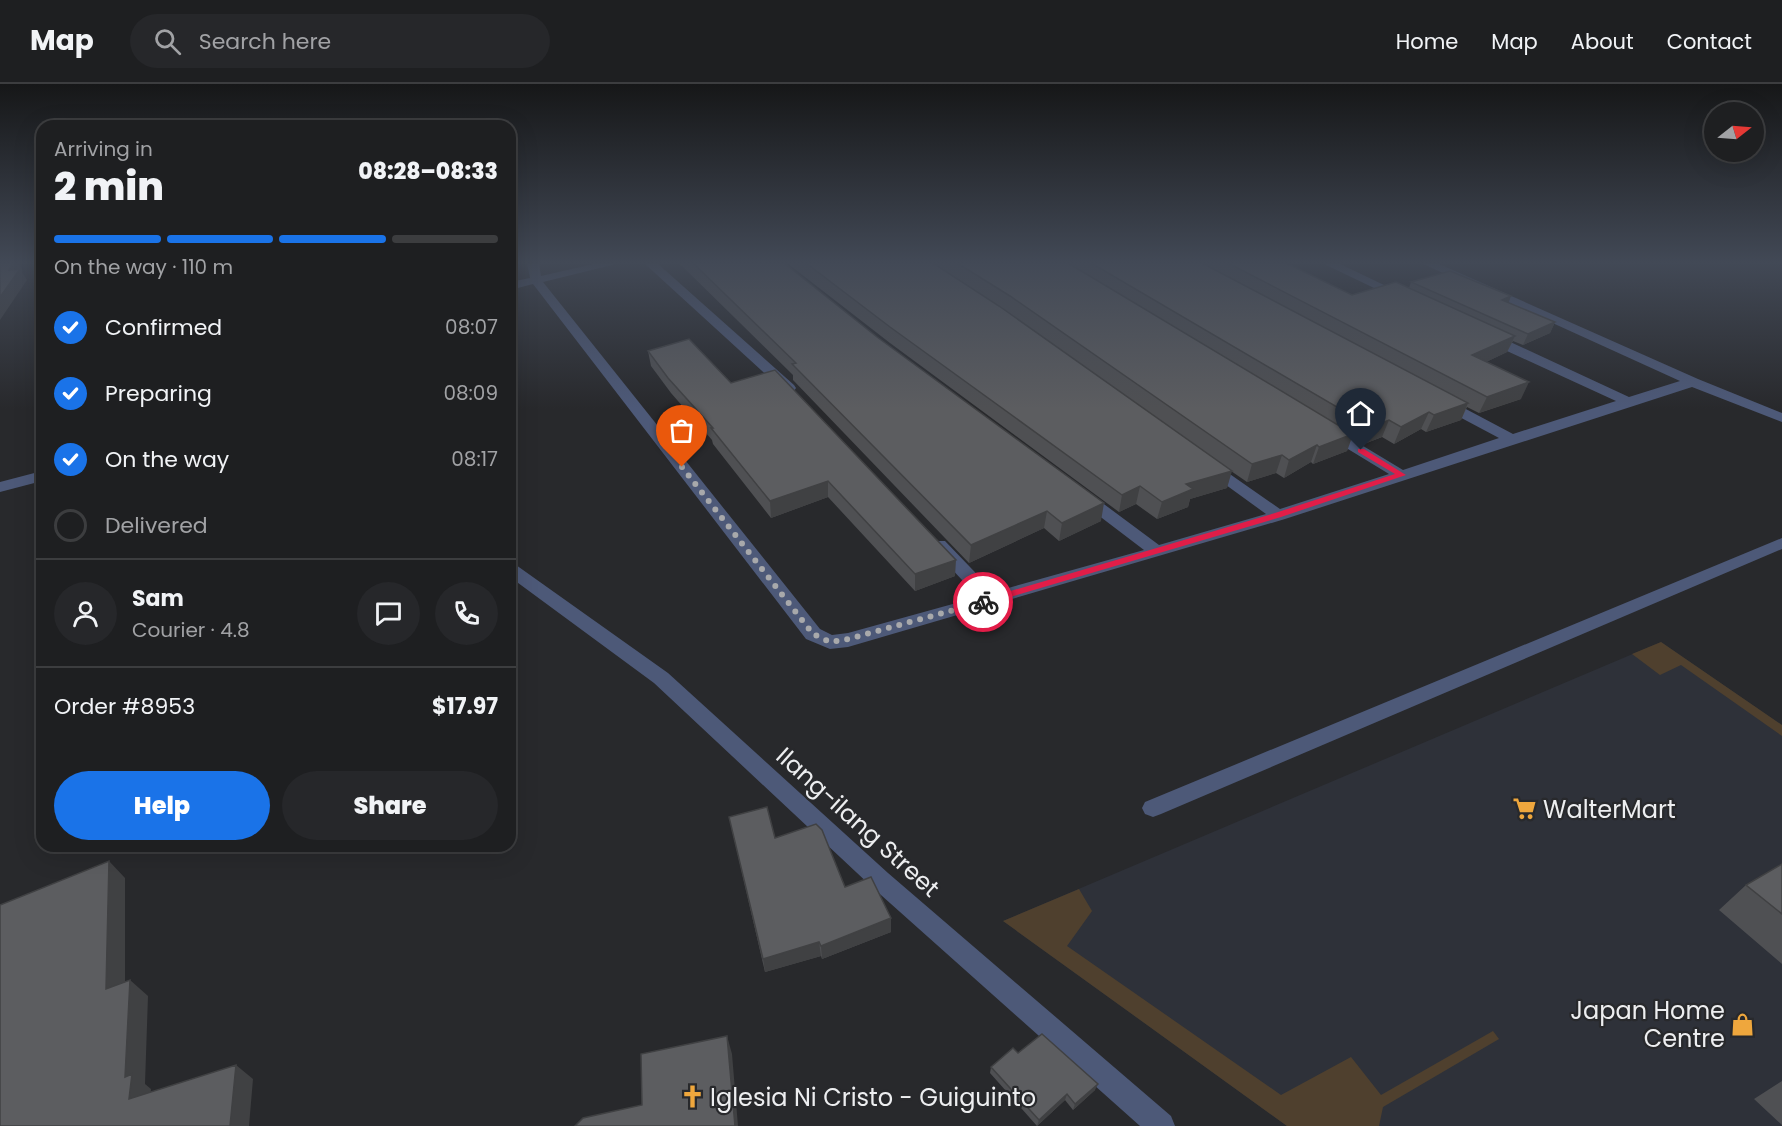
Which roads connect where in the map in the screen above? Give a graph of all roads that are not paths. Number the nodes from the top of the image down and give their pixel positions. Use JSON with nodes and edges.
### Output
{"nodes":[{"id":1,"x":560,"y":312,"type":"edge"},
{"id":2,"x":705,"y":312,"type":"edge"},
{"id":3,"x":1535,"y":312,"type":"edge"},
{"id":4,"x":1481,"y":333,"type":"edge"},
{"id":5,"x":1693,"y":382,"type":"junction"},
{"id":6,"x":1426,"y":393,"type":"edge"},
{"id":7,"x":801,"y":400,"type":"edge"},
{"id":8,"x":1627,"y":401,"type":"junction"},
{"id":9,"x":1782,"y":418,"type":"edge"},
{"id":10,"x":1321,"y":426,"type":"edge"},
{"id":11,"x":1510,"y":438,"type":"junction"},
{"id":12,"x":1202,"y":460,"type":"edge"},
{"id":13,"x":1401,"y":475,"type":"junction"},
{"id":14,"x":36,"y":478,"type":"edge"},
{"id":15,"x":0,"y":487,"type":"edge"},
{"id":16,"x":1072,"y":488,"type":"edge"},
{"id":17,"x":1278,"y":515,"type":"junction"},
{"id":18,"x":925,"y":530,"type":"edge"},
{"id":19,"x":1782,"y":543,"type":"edge"},
{"id":20,"x":1156,"y":551,"type":"junction"},
{"id":21,"x":516,"y":573,"type":"edge"},
{"id":22,"x":991,"y":600,"type":"junction"},
{"id":23,"x":1153,"y":808,"type":"dead end"},
{"id":24,"x":1161,"y":1126,"type":"edge"}],
"edges":[{"from":1,"to":22,"type":"street"},
{"from":2,"to":7,"type":"street"},
{"from":3,"to":5,"type":"street"},
{"from":4,"to":8,"type":"street"},
{"from":5,"to":8,"type":"street"},
{"from":5,"to":9,"type":"street"},
{"from":6,"to":11,"type":"street"},
{"from":8,"to":11,"type":"street"},
{"from":10,"to":13,"type":"street"},
{"from":11,"to":13,"type":"street"},
{"from":12,"to":17,"type":"street"},
{"from":13,"to":17,"type":"street"},
{"from":14,"to":15,"type":"street"},
{"from":16,"to":20,"type":"street"},
{"from":17,"to":20,"type":"street"},
{"from":18,"to":22,"type":"street"},
{"from":19,"to":23,"type":"street"},
{"from":20,"to":22,"type":"street"},
{"from":21,"to":24,"type":"street","name":"Ilang-ilang Street"}]}
